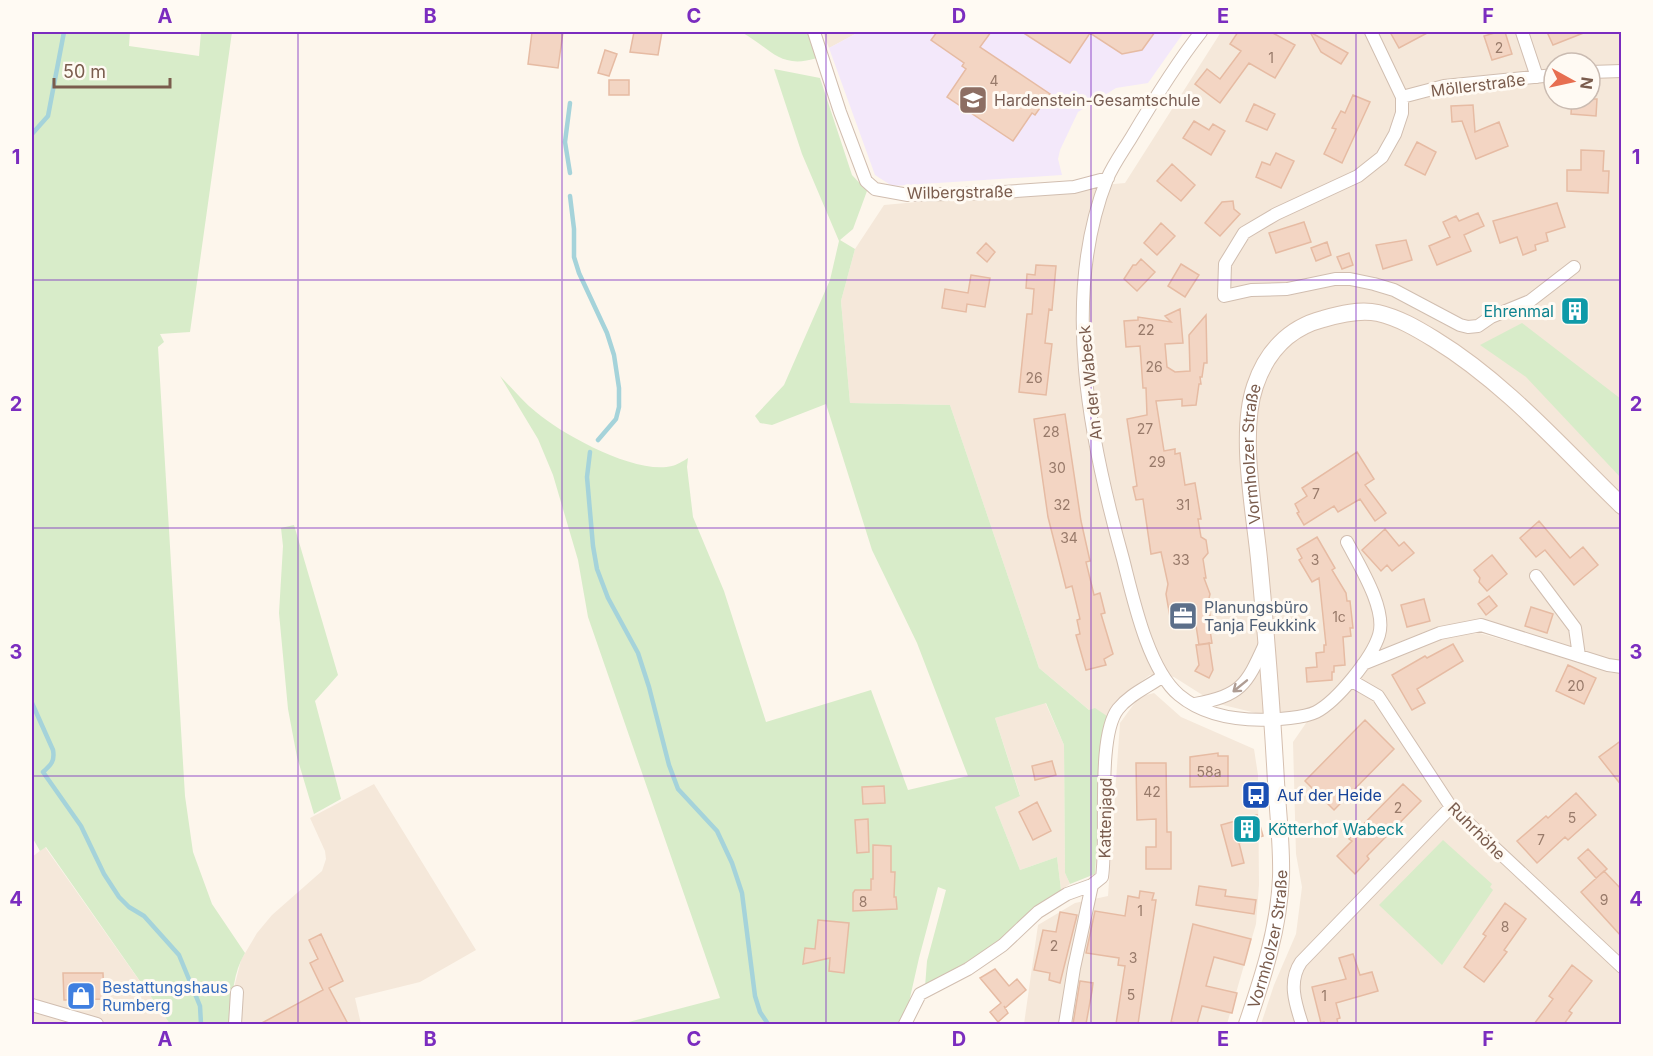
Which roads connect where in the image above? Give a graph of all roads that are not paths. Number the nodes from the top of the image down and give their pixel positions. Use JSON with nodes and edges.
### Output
{"nodes":[{"id":1,"x":814,"y":32,"type":"edge"},
{"id":2,"x":1201,"y":32,"type":"edge"},
{"id":3,"x":1371,"y":32,"type":"edge"},
{"id":4,"x":1522,"y":32,"type":"edge"},
{"id":5,"x":1622,"y":71,"type":"edge"},
{"id":6,"x":1602,"y":72,"type":"edge"},
{"id":7,"x":1542,"y":76,"type":"edge"},
{"id":8,"x":1537,"y":77,"type":"junction"},
{"id":9,"x":1402,"y":97,"type":"junction"},
{"id":10,"x":1107,"y":178,"type":"junction"},
{"id":11,"x":1574,"y":267,"type":"dead end"},
{"id":12,"x":1622,"y":506,"type":"edge"},
{"id":13,"x":1347,"y":542,"type":"dead end"},
{"id":14,"x":1536,"y":576,"type":"dead end"},
{"id":15,"x":1266,"y":642,"type":"junction"},
{"id":16,"x":1579,"y":656,"type":"junction"},
{"id":17,"x":1363,"y":664,"type":"junction"},
{"id":18,"x":1622,"y":667,"type":"edge"},
{"id":19,"x":1163,"y":676,"type":"junction"},
{"id":20,"x":1352,"y":681,"type":"junction"},
{"id":21,"x":1193,"y":704,"type":"junction"},
{"id":22,"x":1272,"y":720,"type":"junction"},
{"id":23,"x":1451,"y":807,"type":"junction"},
{"id":24,"x":1092,"y":885,"type":"junction"},
{"id":25,"x":1622,"y":967,"type":"edge"},
{"id":26,"x":237,"y":992,"type":"dead end"},
{"id":27,"x":32,"y":1005,"type":"edge"},
{"id":28,"x":97,"y":1024,"type":"edge"},
{"id":29,"x":235,"y":1024,"type":"edge"},
{"id":30,"x":905,"y":1024,"type":"edge"},
{"id":31,"x":1065,"y":1024,"type":"edge"},
{"id":32,"x":1247,"y":1024,"type":"edge"},
{"id":33,"x":1302,"y":1024,"type":"edge"}],
"edges":[{"from":1,"to":10,"type":"street","name":"Wilbergstraße"},
{"from":2,"to":10,"type":"street","name":"An der Wabeck"},
{"from":3,"to":9,"type":"street"},
{"from":4,"to":8,"type":"street"},
{"from":5,"to":6,"type":"street"},
{"from":7,"to":8,"type":"street","name":"Möllerstraße"},
{"from":8,"to":9,"type":"street","name":"Möllerstraße"},
{"from":9,"to":11,"type":"street"},
{"from":10,"to":19,"type":"street","name":"An der Wabeck"},
{"from":12,"to":15,"type":"main road","name":"Vormholzer Straße"},
{"from":13,"to":17,"type":"street","name":"An der Wabeck"},
{"from":14,"to":16,"type":"street"},
{"from":15,"to":21,"type":"street","one_way":true},
{"from":15,"to":22,"type":"main road","name":"Vormholzer Straße"},
{"from":16,"to":17,"type":"street"},
{"from":16,"to":18,"type":"street"},
{"from":17,"to":20,"type":"street","name":"An der Wabeck"},
{"from":19,"to":21,"type":"street","name":"An der Wabeck"},
{"from":19,"to":24,"type":"street","name":"Kattenjagd"},
{"from":20,"to":22,"type":"street","name":"An der Wabeck"},
{"from":20,"to":23,"type":"street","name":"Ruhrhöhe"},
{"from":21,"to":22,"type":"street","name":"An der Wabeck"},
{"from":22,"to":32,"type":"main road","name":"Vormholzer Straße"},
{"from":23,"to":25,"type":"street","name":"Ruhrhöhe"},
{"from":23,"to":33,"type":"street"},
{"from":24,"to":30,"type":"street"},
{"from":24,"to":31,"type":"street","name":"Kattenjagd"},
{"from":26,"to":29,"type":"street"},
{"from":27,"to":28,"type":"street"}]}
